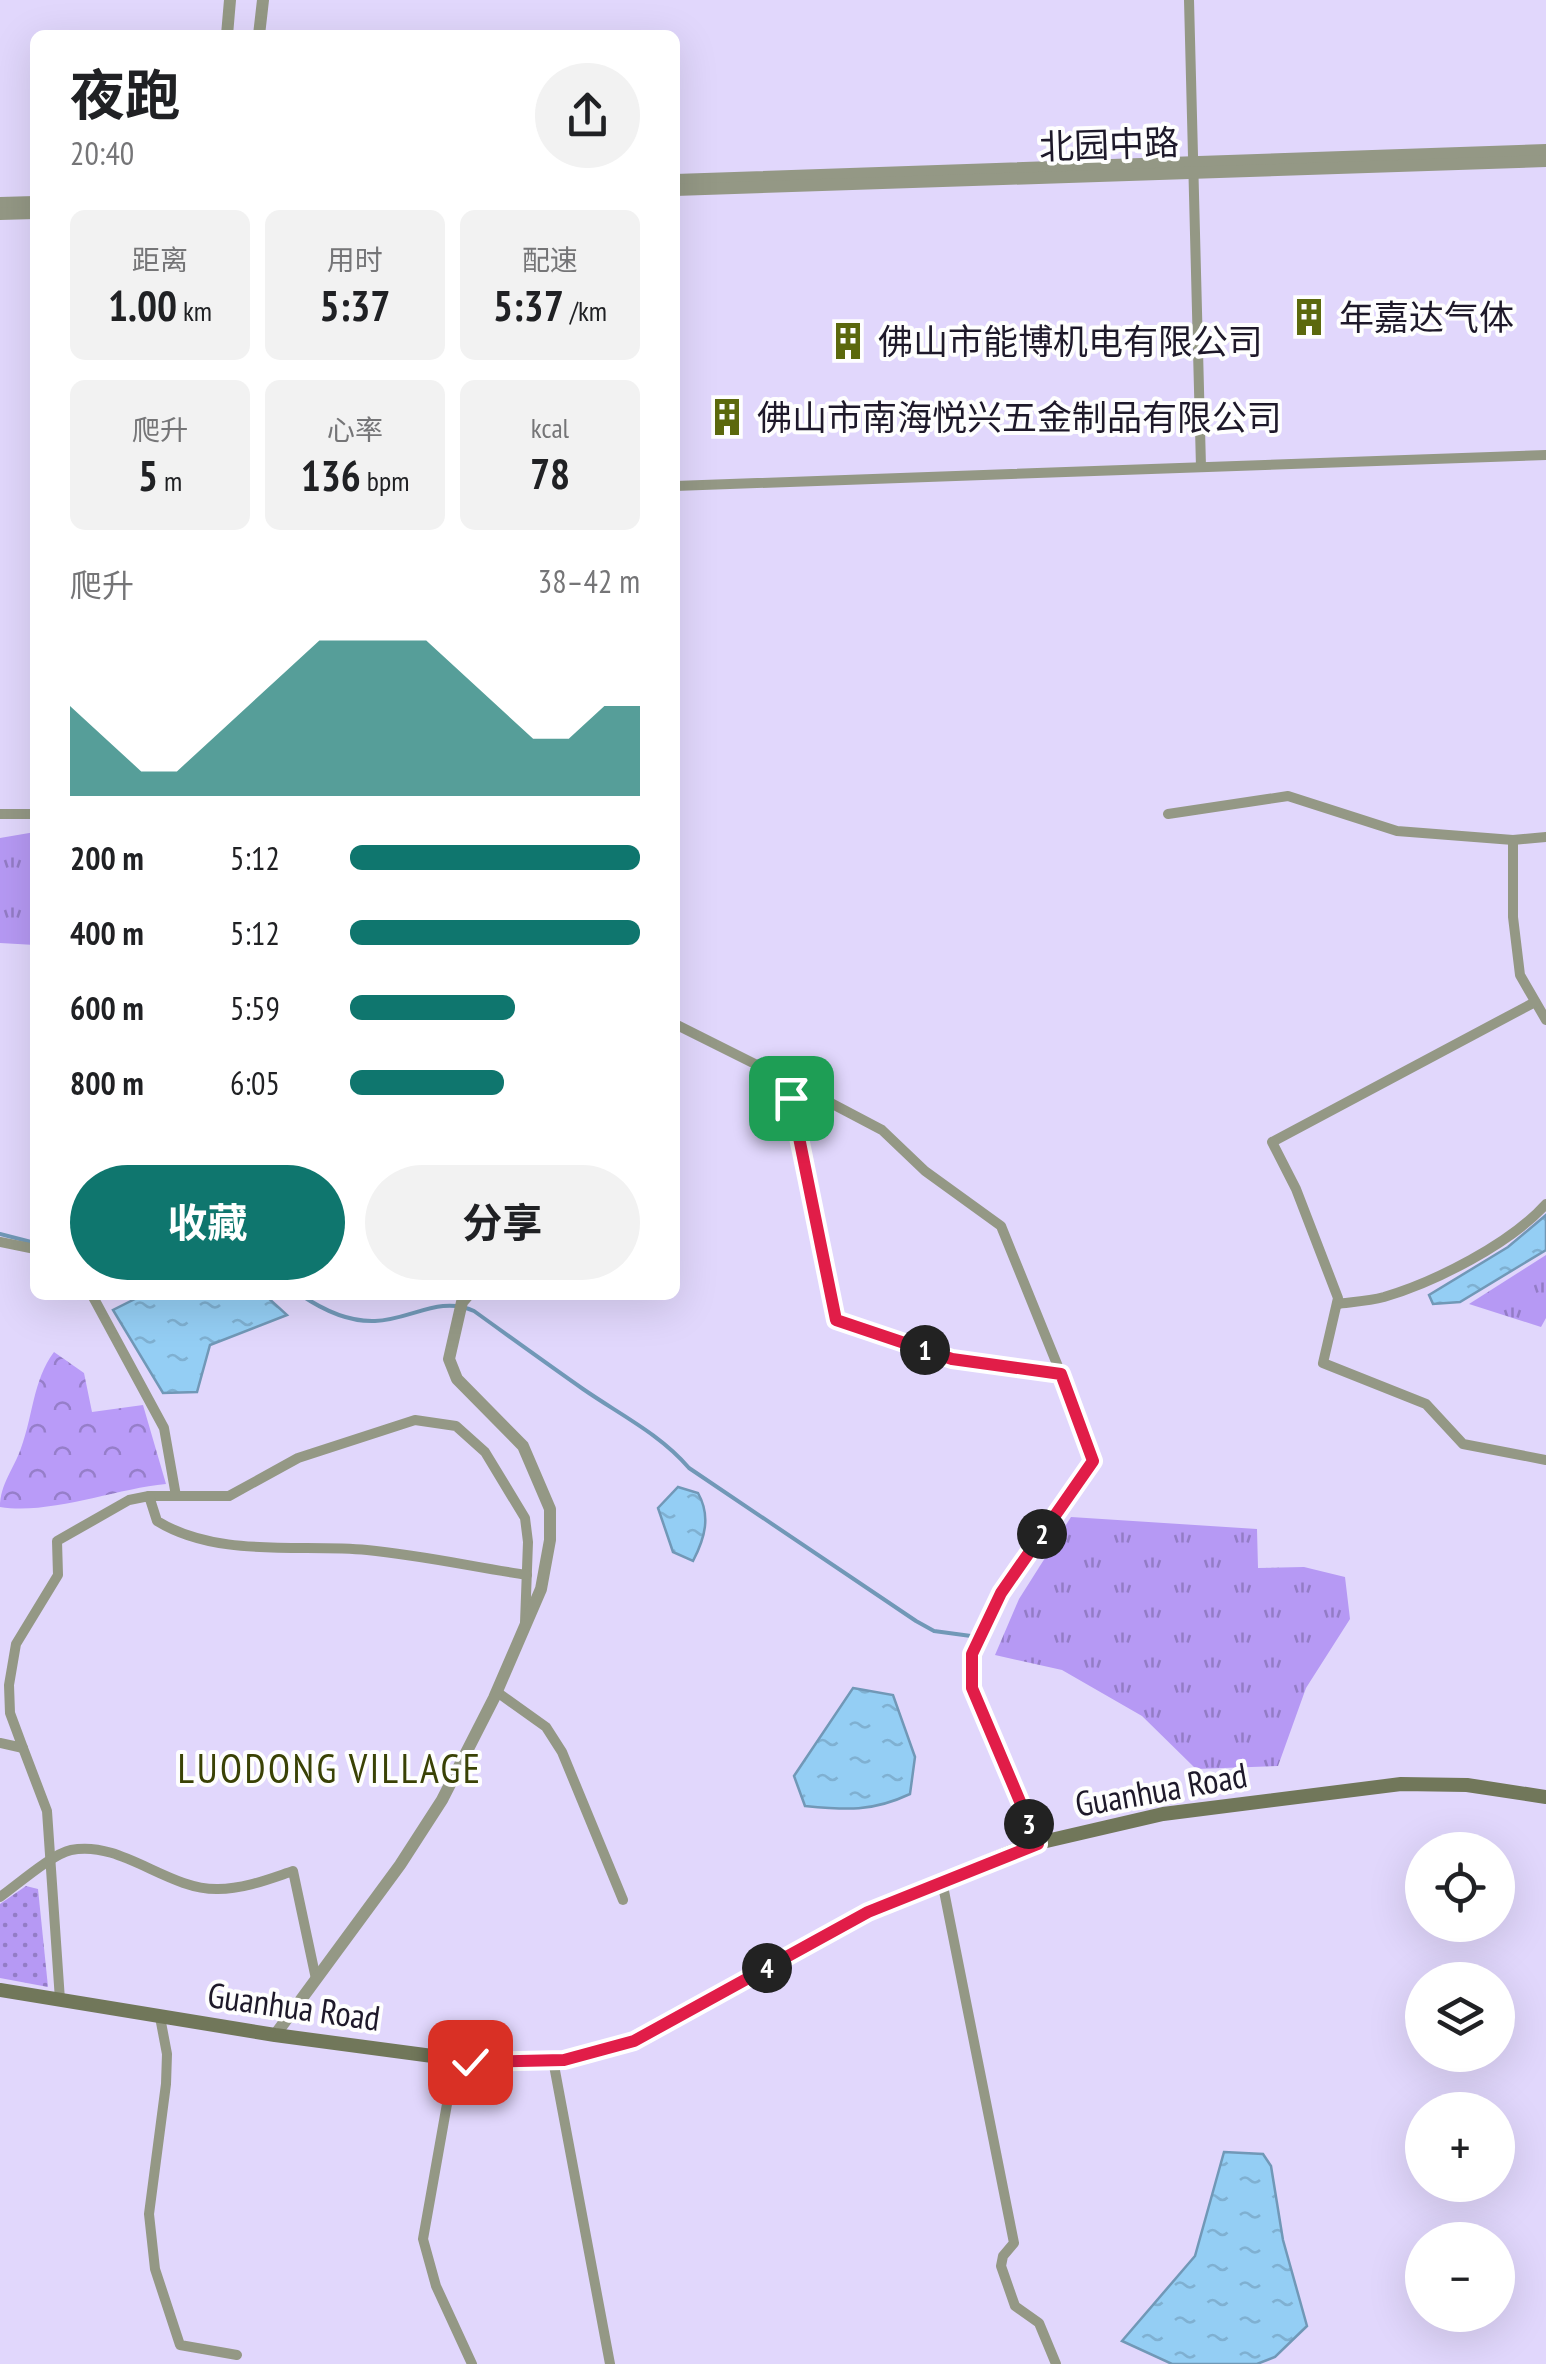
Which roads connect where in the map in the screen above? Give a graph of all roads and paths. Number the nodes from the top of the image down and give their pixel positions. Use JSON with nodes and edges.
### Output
{"nodes":[{"id":1,"x":230,"y":0,"type":"edge"},
{"id":2,"x":263,"y":0,"type":"edge"},
{"id":3,"x":1189,"y":0,"type":"edge"},
{"id":4,"x":227,"y":30,"type":"edge"},
{"id":5,"x":260,"y":30,"type":"edge"},
{"id":6,"x":1546,"y":150,"type":"edge"},
{"id":7,"x":1546,"y":161,"type":"edge"},
{"id":8,"x":1191,"y":166,"type":"junction"},
{"id":9,"x":680,"y":180,"type":"edge"},
{"id":10,"x":680,"y":190,"type":"edge"},
{"id":11,"x":30,"y":202,"type":"edge"},
{"id":12,"x":0,"y":203,"type":"edge"},
{"id":13,"x":30,"y":213,"type":"edge"},
{"id":14,"x":0,"y":214,"type":"edge"},
{"id":15,"x":1546,"y":455,"type":"edge"},
{"id":16,"x":1201,"y":467,"type":"junction"},
{"id":17,"x":680,"y":486,"type":"edge"},
{"id":18,"x":0,"y":814,"type":"edge"},
{"id":19,"x":30,"y":814,"type":"edge"},
{"id":20,"x":1168,"y":814,"type":"dead end"},
{"id":21,"x":1546,"y":837,"type":"edge"},
{"id":22,"x":1512,"y":840,"type":"junction"},
{"id":23,"x":1535,"y":1002,"type":"junction"},
{"id":24,"x":1546,"y":1020,"type":"edge"},
{"id":25,"x":680,"y":1026,"type":"edge"},
{"id":26,"x":787,"y":1080,"type":"junction"},
{"id":27,"x":1546,"y":1204,"type":"edge"},
{"id":28,"x":0,"y":1242,"type":"edge"},
{"id":29,"x":30,"y":1248,"type":"edge"},
{"id":30,"x":95,"y":1300,"type":"edge"},
{"id":31,"x":464,"y":1302,"type":"edge"},
{"id":32,"x":1337,"y":1304,"type":"junction"},
{"id":33,"x":1061,"y":1374,"type":"junction"},
{"id":34,"x":1546,"y":1460,"type":"edge"},
{"id":35,"x":150,"y":1496,"type":"junction"},
{"id":36,"x":176,"y":1496,"type":"junction"},
{"id":37,"x":527,"y":1575,"type":"junction"},
{"id":38,"x":525,"y":1627,"type":"junction"},
{"id":39,"x":497,"y":1692,"type":"junction"},
{"id":40,"x":0,"y":1743,"type":"edge"},
{"id":41,"x":23,"y":1748,"type":"junction"},
{"id":42,"x":1546,"y":1797,"type":"edge"},
{"id":43,"x":1038,"y":1844,"type":"junction"},
{"id":44,"x":50,"y":1862,"type":"junction"},
{"id":45,"x":942,"y":1881,"type":"junction"},
{"id":46,"x":0,"y":1897,"type":"edge"},
{"id":47,"x":623,"y":1900,"type":"dead end"},
{"id":48,"x":316,"y":1979,"type":"junction"},
{"id":49,"x":0,"y":1990,"type":"edge"},
{"id":50,"x":60,"y":2000,"type":"junction"},
{"id":51,"x":160,"y":2017,"type":"junction"},
{"id":52,"x":275,"y":2035,"type":"junction"},
{"id":53,"x":455,"y":2059,"type":"junction"},
{"id":54,"x":553,"y":2060,"type":"junction"},
{"id":55,"x":237,"y":2354,"type":"dead end"},
{"id":56,"x":472,"y":2364,"type":"edge"},
{"id":57,"x":610,"y":2364,"type":"edge"},
{"id":58,"x":1056,"y":2364,"type":"edge"}],
"edges":[{"from":1,"to":4,"type":"street"},
{"from":2,"to":5,"type":"street"},
{"from":3,"to":8,"type":"street"},
{"from":6,"to":8,"type":"street","name":"北园中路"},
{"from":7,"to":8,"type":"street","name":"北园中路"},
{"from":8,"to":9,"type":"street","name":"北园中路"},
{"from":8,"to":10,"type":"street","name":"北园中路"},
{"from":8,"to":16,"type":"street"},
{"from":11,"to":12,"type":"street"},
{"from":13,"to":14,"type":"street"},
{"from":15,"to":16,"type":"street"},
{"from":16,"to":17,"type":"street"},
{"from":18,"to":19,"type":"street"},
{"from":20,"to":22,"type":"street"},
{"from":21,"to":22,"type":"street"},
{"from":22,"to":23,"type":"street"},
{"from":23,"to":24,"type":"street"},
{"from":23,"to":32,"type":"street"},
{"from":25,"to":26,"type":"street"},
{"from":26,"to":33,"type":"street"},
{"from":26,"to":33,"type":"street"},
{"from":27,"to":32,"type":"street"},
{"from":28,"to":29,"type":"street"},
{"from":30,"to":36,"type":"street"},
{"from":31,"to":38,"type":"street"},
{"from":32,"to":34,"type":"street"},
{"from":33,"to":43,"type":"street"},
{"from":35,"to":36,"type":"street"},
{"from":35,"to":37,"type":"street"},
{"from":35,"to":41,"type":"street"},
{"from":36,"to":37,"type":"street"},
{"from":37,"to":38,"type":"street"},
{"from":38,"to":39,"type":"street"},
{"from":39,"to":47,"type":"street"},
{"from":39,"to":48,"type":"street"},
{"from":40,"to":41,"type":"street"},
{"from":41,"to":44,"type":"street"},
{"from":42,"to":43,"type":"main road","name":"Guanhua Road"},
{"from":43,"to":45,"type":"main road","name":"Guanhua Road"},
{"from":44,"to":46,"type":"street"},
{"from":44,"to":48,"type":"street"},
{"from":44,"to":50,"type":"street"},
{"from":45,"to":54,"type":"main road","name":"Guanhua Road"},
{"from":45,"to":58,"type":"street"},
{"from":48,"to":52,"type":"street"},
{"from":49,"to":50,"type":"main road","name":"Guanhua Road"},
{"from":50,"to":51,"type":"main road","name":"Guanhua Road"},
{"from":51,"to":52,"type":"main road","name":"Guanhua Road"},
{"from":51,"to":55,"type":"street"},
{"from":52,"to":53,"type":"main road","name":"Guanhua Road"},
{"from":53,"to":54,"type":"main road","name":"Guanhua Road"},
{"from":53,"to":56,"type":"street"},
{"from":54,"to":57,"type":"street"}]}
